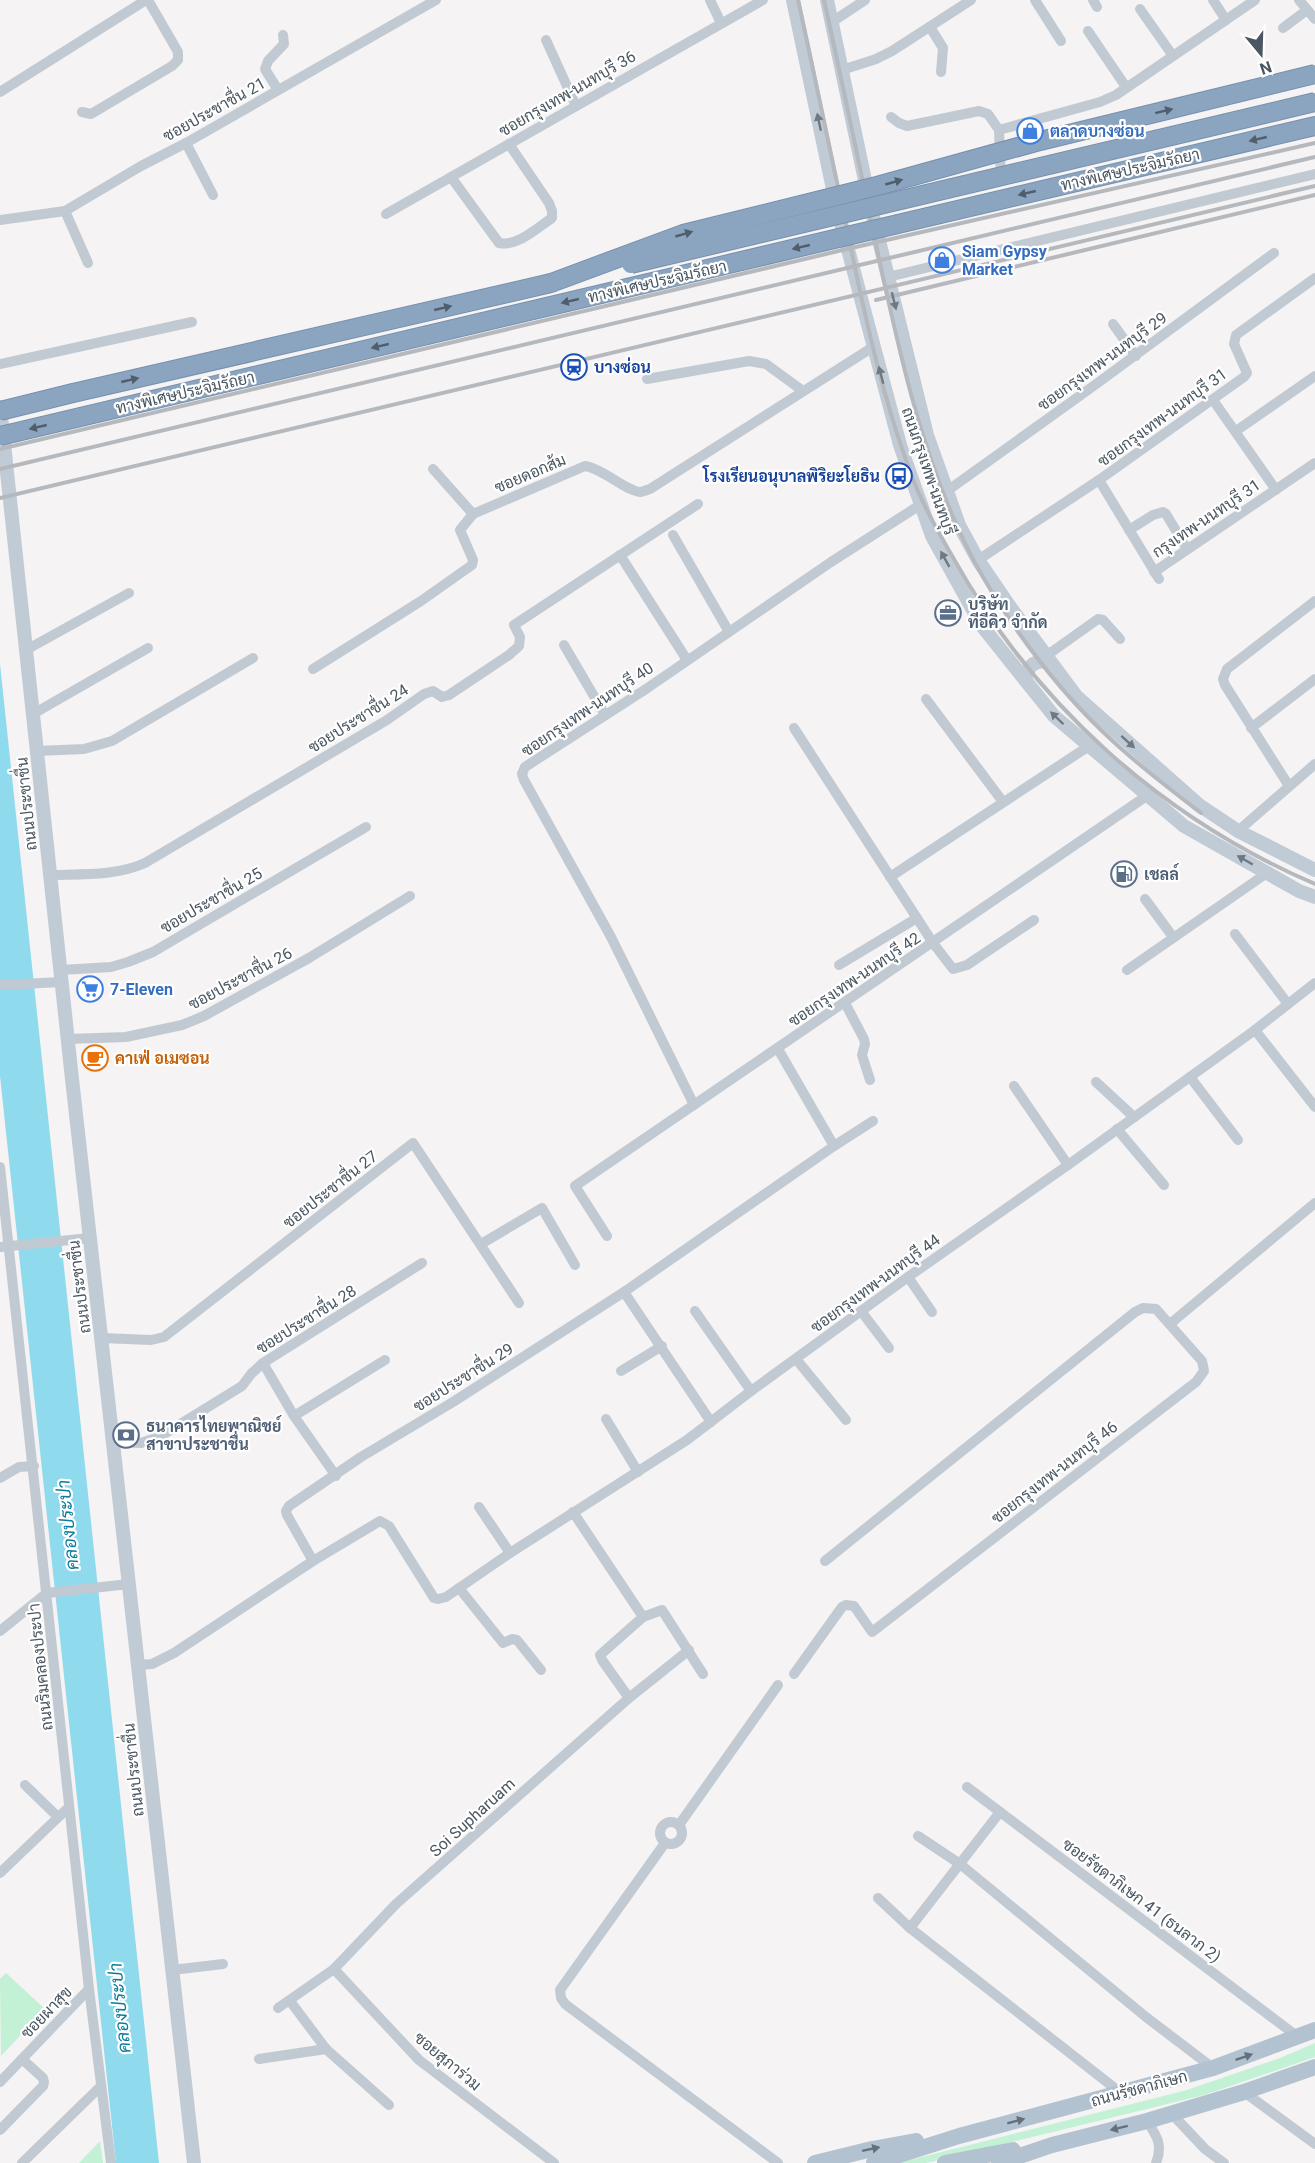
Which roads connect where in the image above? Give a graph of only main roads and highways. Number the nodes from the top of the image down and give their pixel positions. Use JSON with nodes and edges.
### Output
{"nodes":[{"id":1,"x":793,"y":0,"type":"edge"},
{"id":2,"x":827,"y":0,"type":"edge"},
{"id":3,"x":1315,"y":74,"type":"edge"},
{"id":4,"x":1315,"y":104,"type":"edge"},
{"id":5,"x":1315,"y":126,"type":"edge"},
{"id":6,"x":870,"y":204,"type":"junction"},
{"id":7,"x":837,"y":208,"type":"junction"},
{"id":8,"x":551,"y":283,"type":"junction"},
{"id":9,"x":0,"y":409,"type":"edge"},
{"id":10,"x":0,"y":436,"type":"edge"},
{"id":11,"x":1048,"y":658,"type":"junction"},
{"id":12,"x":1024,"y":679,"type":"junction"},
{"id":13,"x":1315,"y":870,"type":"edge"},
{"id":14,"x":1315,"y":897,"type":"edge"},
{"id":15,"x":1315,"y":2030,"type":"edge"},
{"id":16,"x":1315,"y":2067,"type":"edge"},
{"id":17,"x":959,"y":2136,"type":"junction"},
{"id":18,"x":1052,"y":2145,"type":"junction"},
{"id":19,"x":194,"y":2163,"type":"edge"},
{"id":20,"x":814,"y":2163,"type":"edge"},
{"id":21,"x":874,"y":2163,"type":"edge"},
{"id":22,"x":945,"y":2163,"type":"edge"},
{"id":23,"x":999,"y":2163,"type":"edge"}],
"edges":[{"from":7,"to":1,"type":"main road","name":"ถนนกรุงเทพ-นนทบุรี","one_way":true},
{"from":2,"to":6,"type":"main road","name":"ถนนกรุงเทพ-นนทบุรี"},
{"from":8,"to":3,"type":"highway","one_way":true,"bridge":true},
{"from":4,"to":6,"type":"main road"},
{"from":4,"to":8,"type":"highway","name":"ทางพิเศษประจิมรัถยา","bridge":true},
{"from":5,"to":10,"type":"highway","name":"ทางพิเศษประจิมรัถยา","one_way":true,"bridge":true},
{"from":6,"to":7,"type":"main road"},
{"from":6,"to":11,"type":"main road","name":"ถนนกรุงเทพ-นนทบุรี","one_way":true},
{"from":12,"to":7,"type":"main road","name":"ถนนกรุงเทพ-นนทบุรี","one_way":true},
{"from":9,"to":8,"type":"highway","name":"ทางพิเศษประจิมรัถยา","one_way":true,"bridge":true},
{"from":9,"to":19,"type":"main road","name":"ถนนประชาชื่น"},
{"from":11,"to":12,"type":"main road"},
{"from":11,"to":13,"type":"main road","name":"ถนนกรุงเทพ-นนทบุรี","one_way":true},
{"from":14,"to":12,"type":"main road","name":"ถนนกรุงเทพ-นนทบุรี","one_way":true},
{"from":17,"to":15,"type":"main road","name":"ถนนรัชดาภิเษก","one_way":true},
{"from":16,"to":18,"type":"main road","name":"ถนนรัชดาภิเษก","one_way":true},
{"from":20,"to":17,"type":"main road","name":"ถนนรัชดาภิเษก","one_way":true},
{"from":17,"to":21,"type":"main road","name":"ถนนรัชดาภิเษก"},
{"from":18,"to":22,"type":"main road","name":"ถนนรัชดาภิเษก"},
{"from":18,"to":23,"type":"main road","name":"ถนนรัชดาภิเษก"}]}
